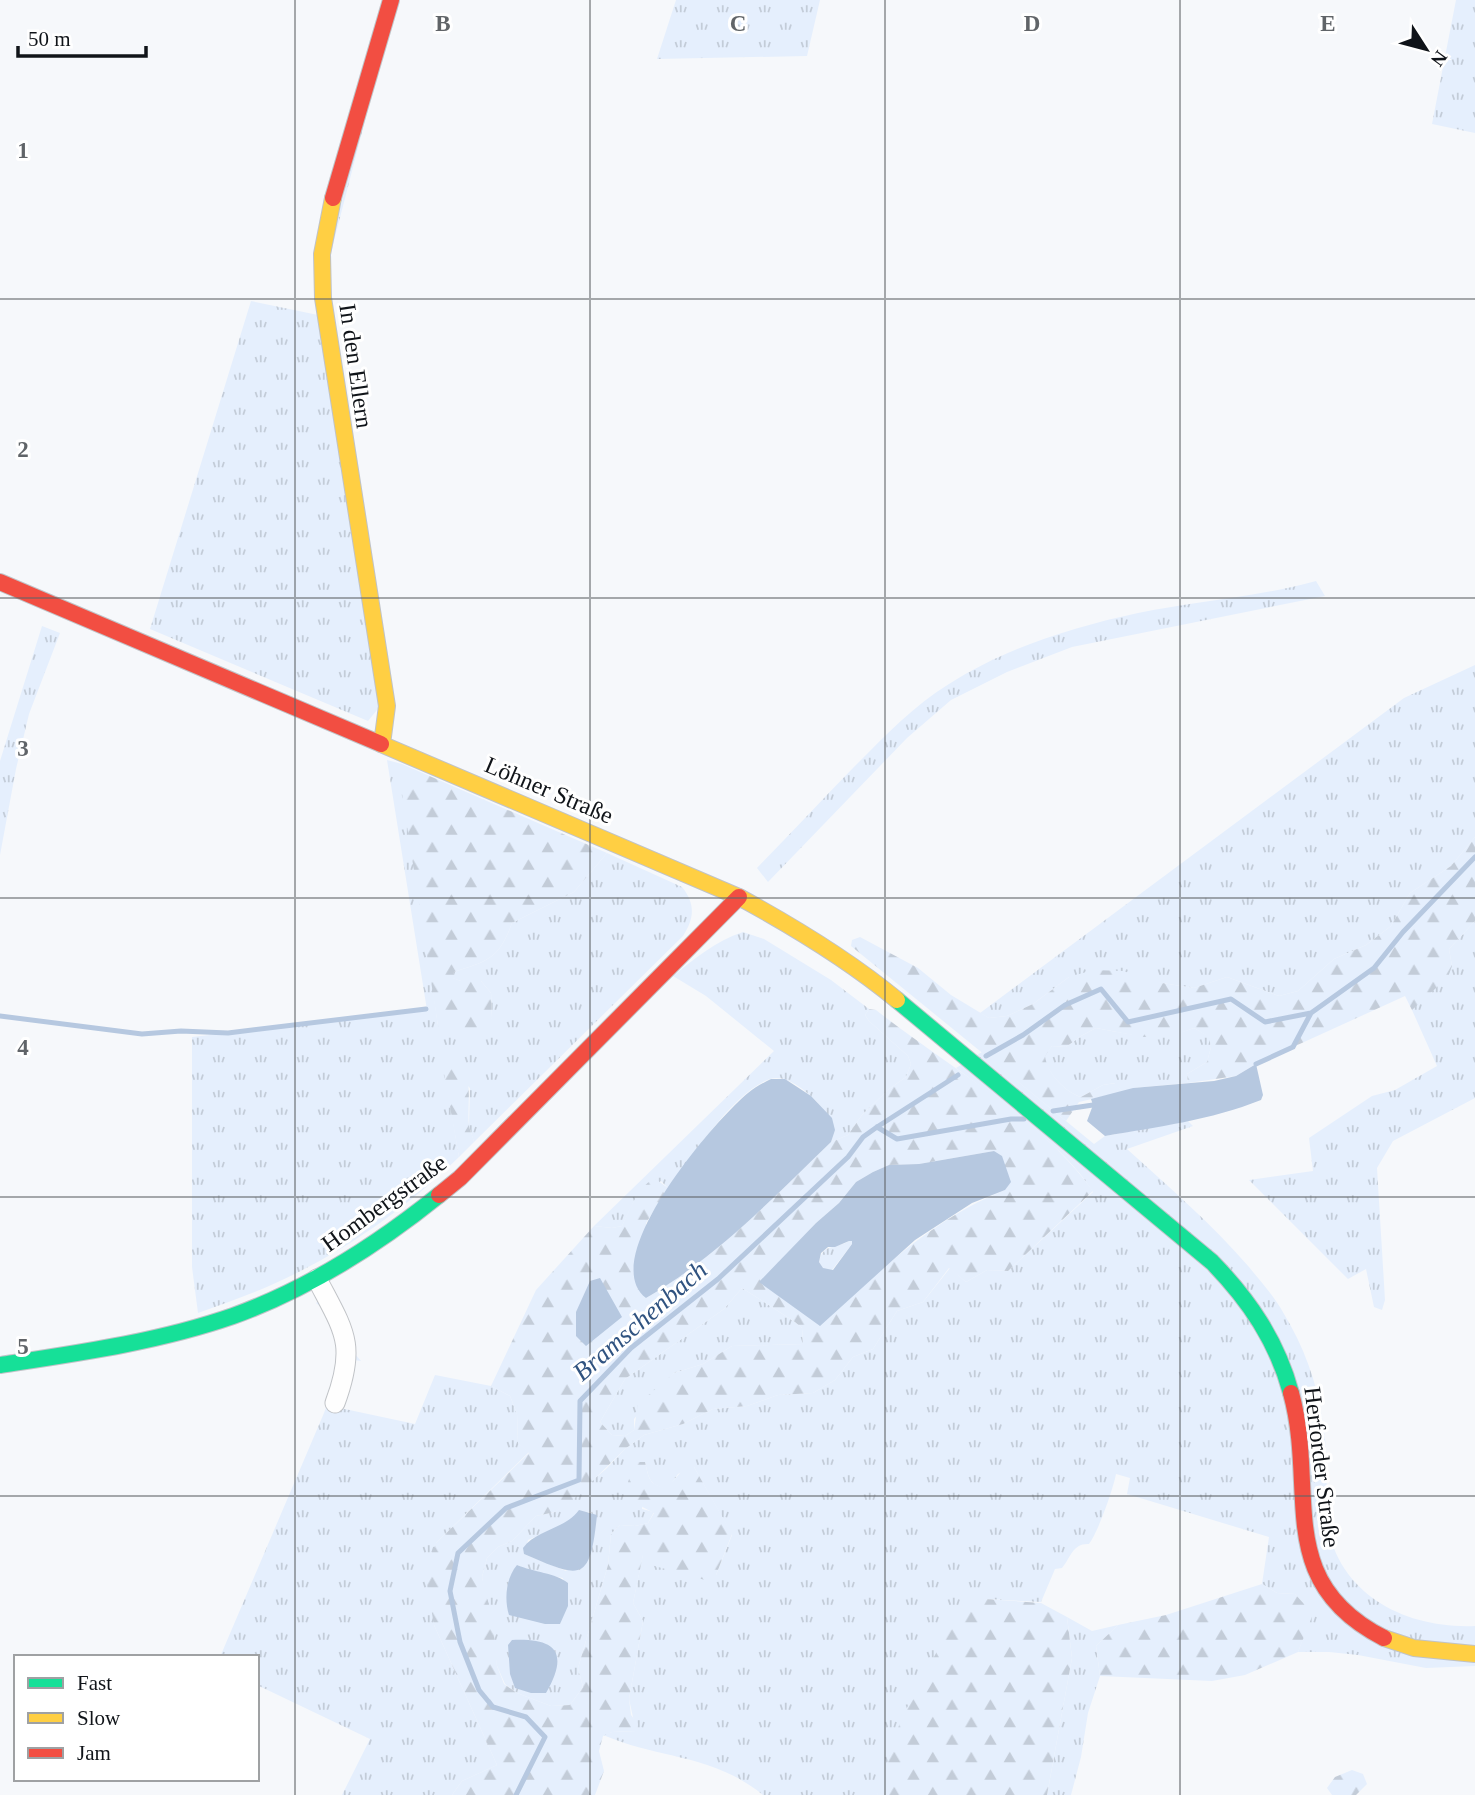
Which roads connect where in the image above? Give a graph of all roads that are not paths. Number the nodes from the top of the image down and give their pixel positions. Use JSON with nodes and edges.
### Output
{"nodes":[{"id":1,"x":391,"y":0,"type":"edge"},
{"id":2,"x":0,"y":582,"type":"edge"},
{"id":3,"x":383,"y":744,"type":"junction"},
{"id":4,"x":739,"y":897,"type":"junction"},
{"id":5,"x":1036,"y":1115,"type":"joint"},
{"id":6,"x":317,"y":1279,"type":"junction"},
{"id":7,"x":0,"y":1365,"type":"edge"},
{"id":8,"x":335,"y":1403,"type":"dead end"},
{"id":9,"x":1475,"y":1654,"type":"edge"}],
"edges":[{"from":1,"to":3,"type":"main road","name":"In den Ellern"},
{"from":2,"to":3,"type":"main road","name":"Löhner Straße"},
{"from":3,"to":4,"type":"main road","name":"Löhner Straße"},
{"from":4,"to":5,"type":"main road","name":"Löhner Straße"},
{"from":4,"to":6,"type":"main road","name":"Hombergstraße"},
{"from":5,"to":9,"type":"main road","name":"Herforder Straße"},
{"from":6,"to":7,"type":"main road","name":"Hombergstraße"},
{"from":6,"to":8,"type":"street"}]}
